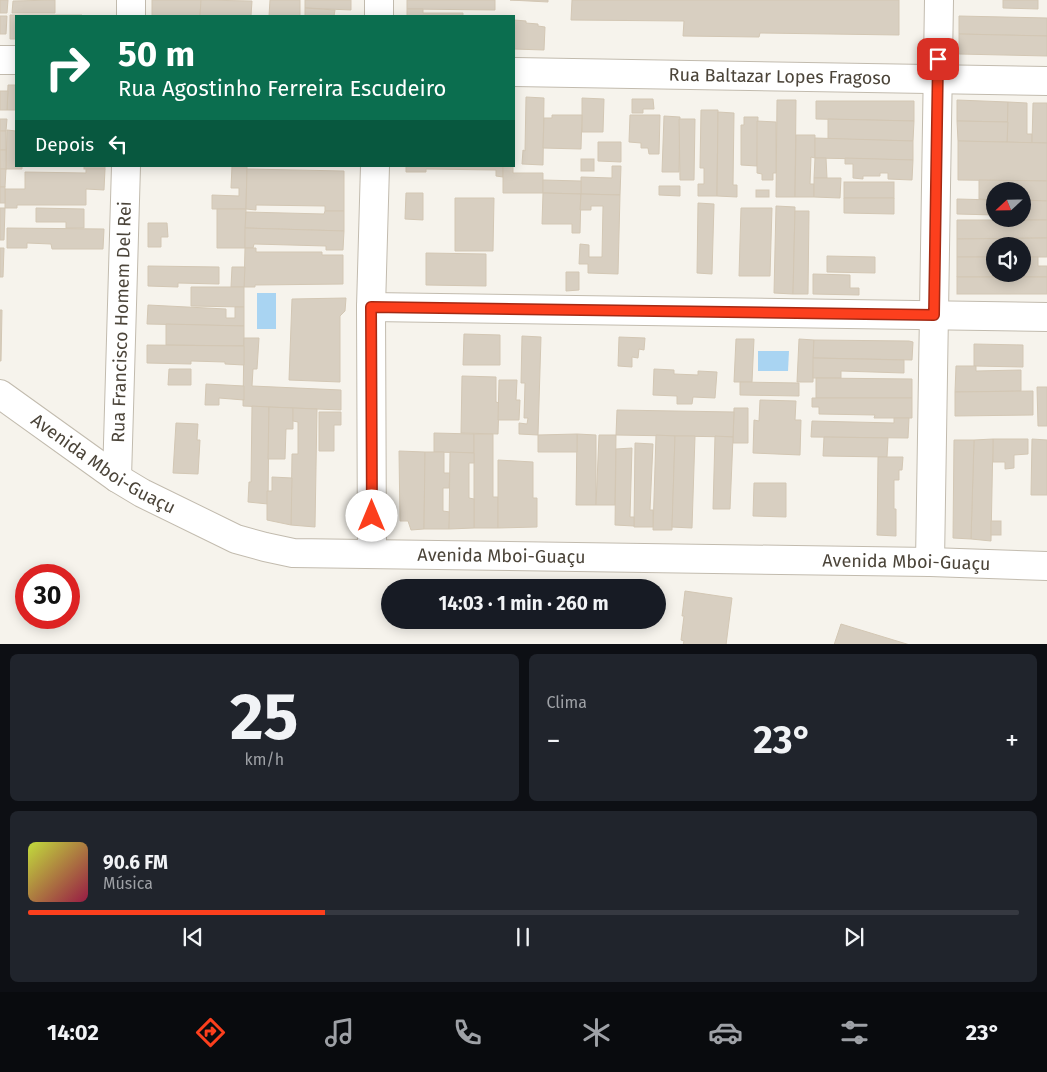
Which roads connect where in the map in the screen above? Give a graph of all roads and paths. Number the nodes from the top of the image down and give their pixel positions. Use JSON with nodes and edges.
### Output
{"nodes":[{"id":1,"x":132,"y":0,"type":"edge"},
{"id":2,"x":379,"y":0,"type":"edge"},
{"id":3,"x":939,"y":0,"type":"edge"},
{"id":4,"x":131,"y":15,"type":"edge"},
{"id":5,"x":379,"y":15,"type":"edge"},
{"id":6,"x":0,"y":60,"type":"edge"},
{"id":7,"x":15,"y":60,"type":"edge"},
{"id":8,"x":515,"y":72,"type":"edge"},
{"id":9,"x":938,"y":79,"type":"junction"},
{"id":10,"x":1047,"y":80,"type":"edge"},
{"id":11,"x":126,"y":167,"type":"edge"},
{"id":12,"x":375,"y":167,"type":"edge"},
{"id":13,"x":371,"y":307,"type":"junction"},
{"id":14,"x":934,"y":315,"type":"junction"},
{"id":15,"x":1047,"y":317,"type":"edge"},
{"id":16,"x":0,"y":394,"type":"edge"},
{"id":17,"x":116,"y":478,"type":"junction"},
{"id":18,"x":372,"y":554,"type":"junction"},
{"id":19,"x":930,"y":562,"type":"junction"},
{"id":20,"x":1047,"y":566,"type":"edge"}],
"edges":[{"from":1,"to":4,"type":"street"},
{"from":2,"to":5,"type":"street"},
{"from":3,"to":9,"type":"street"},
{"from":6,"to":7,"type":"street"},
{"from":8,"to":9,"type":"street","name":"Rua Baltazar Lopes Fragoso"},
{"from":9,"to":10,"type":"street","name":"Rua Baltazar Lopes Fragoso"},
{"from":9,"to":14,"type":"street"},
{"from":11,"to":17,"type":"street","name":"Rua Francisco Homem Del Rei"},
{"from":12,"to":13,"type":"street"},
{"from":13,"to":14,"type":"street"},
{"from":13,"to":18,"type":"street"},
{"from":14,"to":15,"type":"street"},
{"from":14,"to":19,"type":"street"},
{"from":16,"to":17,"type":"street","name":"Avenida Mboi-Guaçu"},
{"from":17,"to":18,"type":"street","name":"Avenida Mboi-Guaçu"},
{"from":18,"to":19,"type":"street","name":"Avenida Mboi-Guaçu"},
{"from":19,"to":20,"type":"street","name":"Avenida Mboi-Guaçu"}]}
